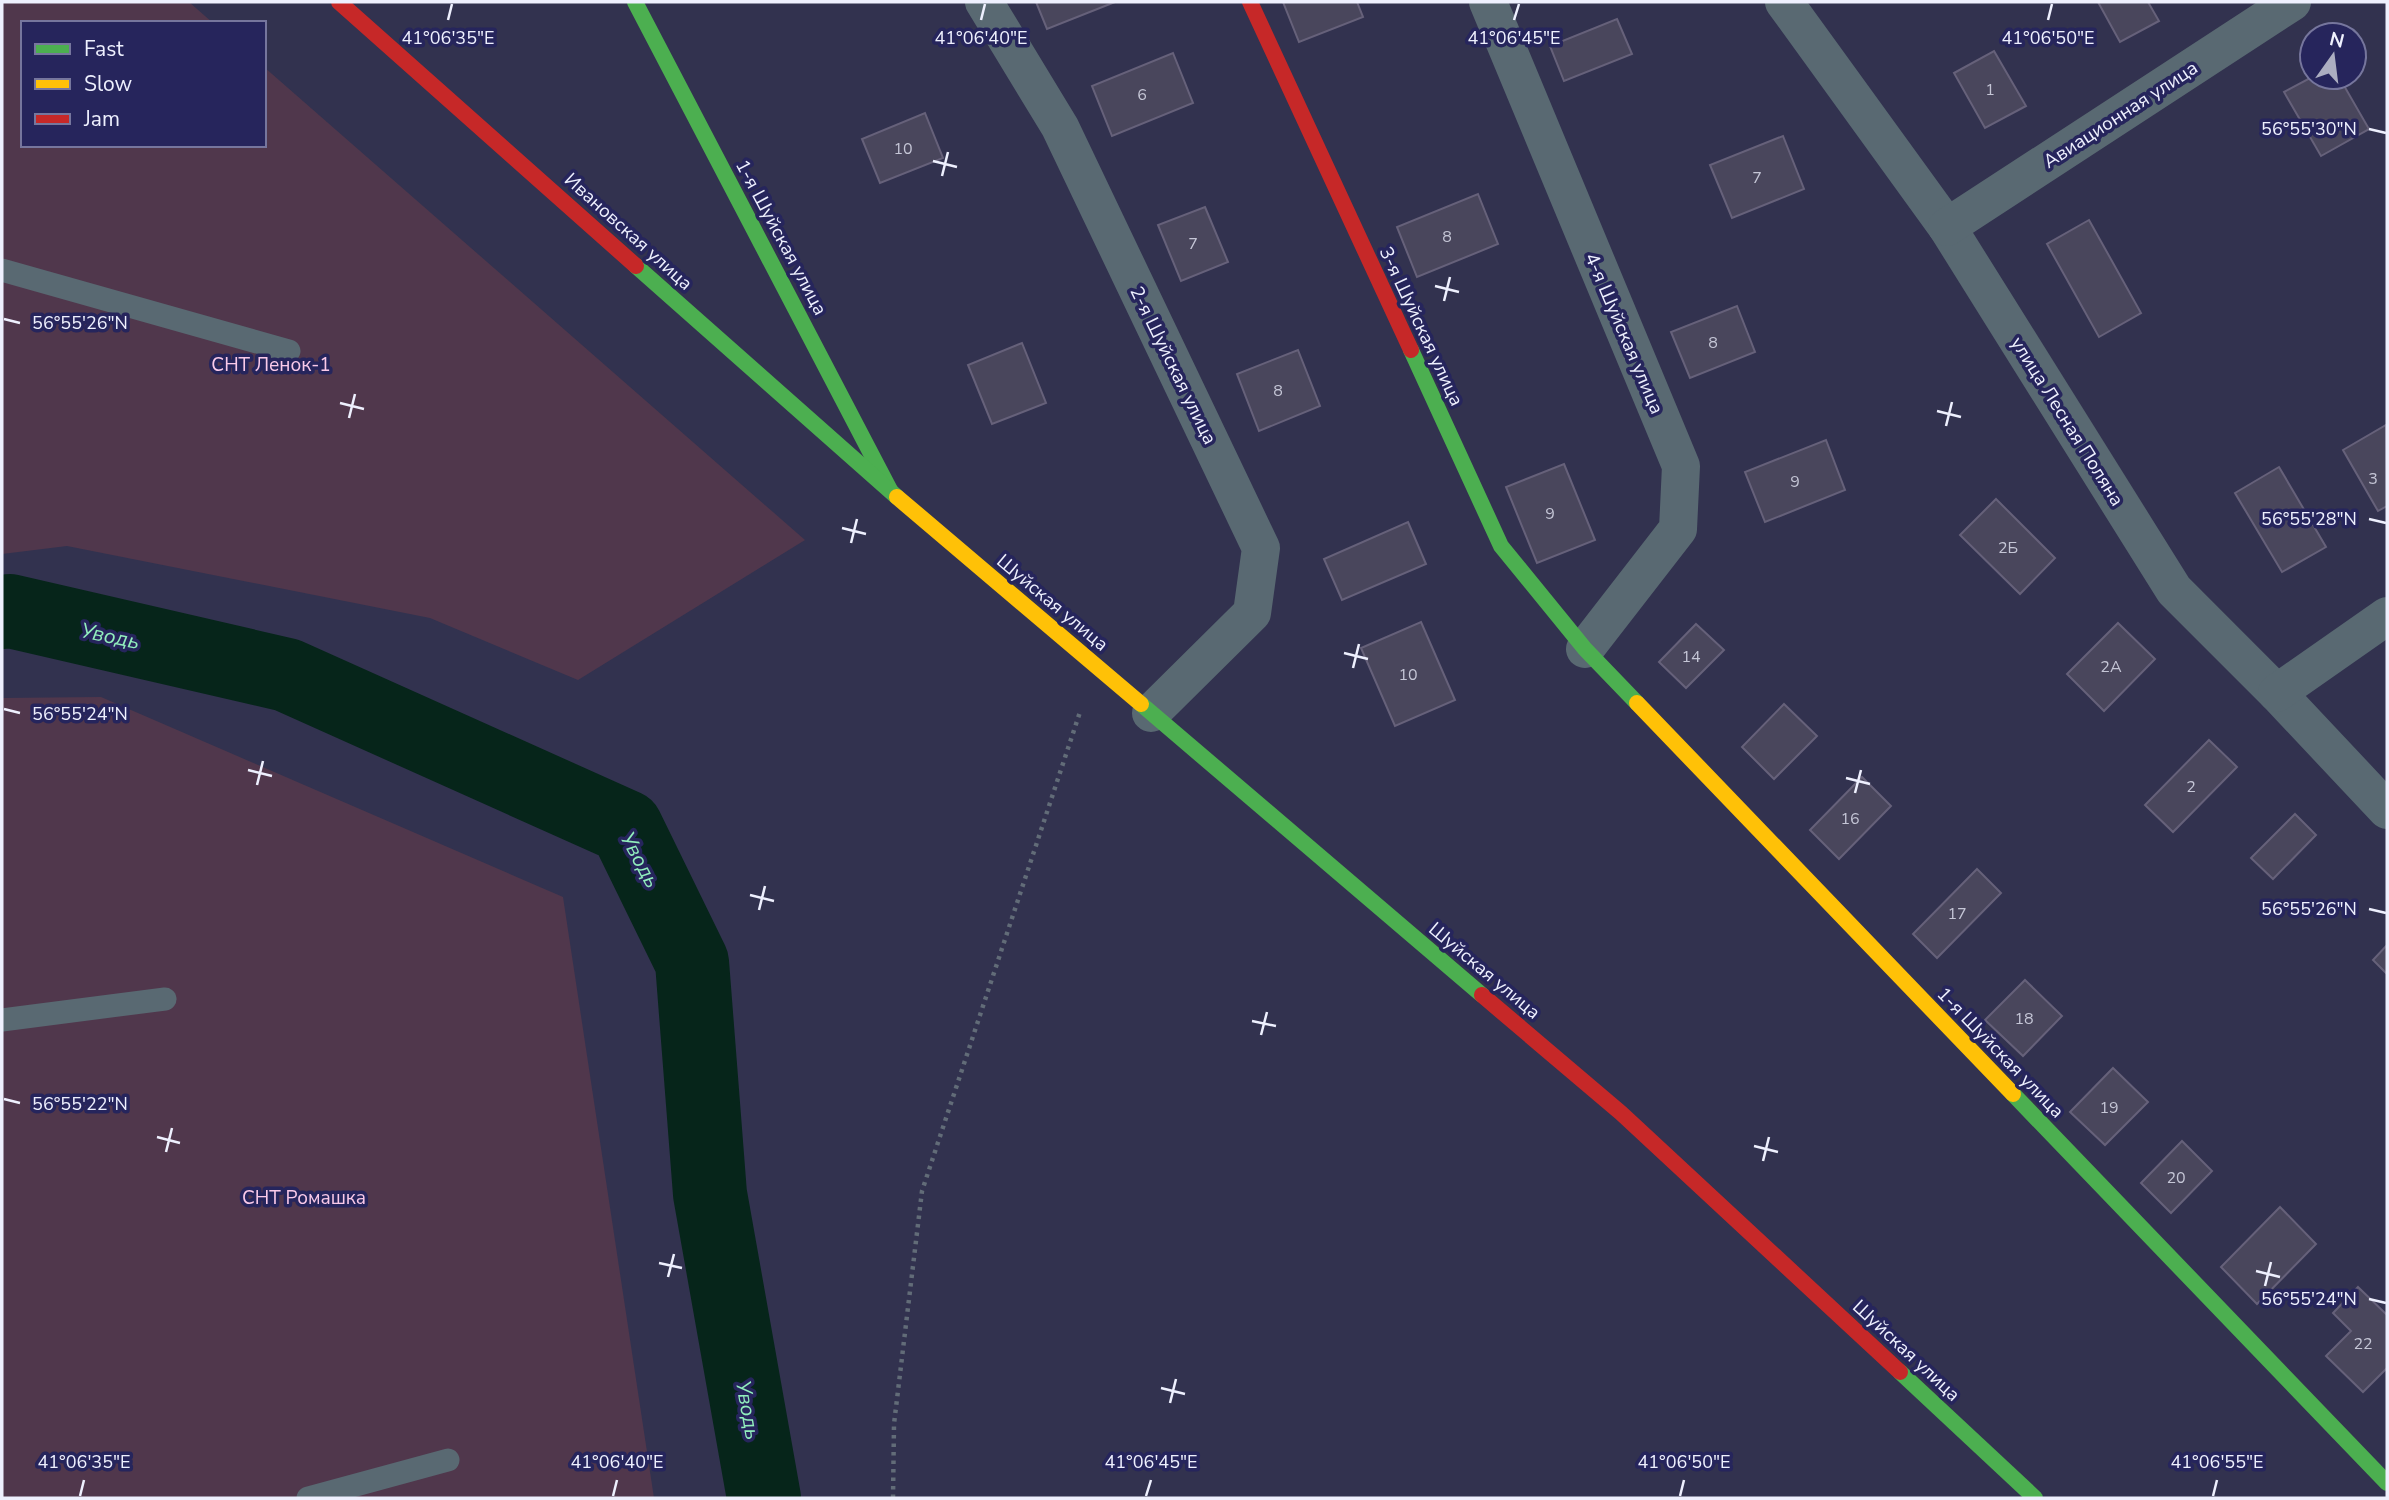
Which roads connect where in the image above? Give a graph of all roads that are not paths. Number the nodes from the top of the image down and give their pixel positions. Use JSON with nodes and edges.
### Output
{"nodes":[{"id":1,"x":339,"y":2,"type":"edge"},
{"id":2,"x":636,"y":2,"type":"edge"},
{"id":3,"x":984,"y":2,"type":"edge"},
{"id":4,"x":1250,"y":2,"type":"edge"},
{"id":5,"x":1488,"y":2,"type":"edge"},
{"id":6,"x":1784,"y":2,"type":"edge"},
{"id":7,"x":2292,"y":2,"type":"edge"},
{"id":8,"x":1947,"y":227,"type":"junction"},
{"id":9,"x":2,"y":270,"type":"edge"},
{"id":10,"x":289,"y":351,"type":"dead end"},
{"id":11,"x":891,"y":492,"type":"junction"},
{"id":12,"x":2387,"y":615,"type":"edge"},
{"id":13,"x":1585,"y":649,"type":"junction"},
{"id":14,"x":2277,"y":693,"type":"junction"},
{"id":15,"x":1152,"y":713,"type":"junction"},
{"id":16,"x":2387,"y":810,"type":"edge"},
{"id":17,"x":165,"y":999,"type":"dead end"},
{"id":18,"x":2,"y":1020,"type":"edge"},
{"id":19,"x":448,"y":1460,"type":"dead end"},
{"id":20,"x":2387,"y":1483,"type":"edge"},
{"id":21,"x":308,"y":1498,"type":"edge"},
{"id":22,"x":2035,"y":1498,"type":"edge"}],
"edges":[{"from":1,"to":11,"type":"street","name":"Ивановская улица"},
{"from":2,"to":11,"type":"street","name":"1-я Шуйская улица"},
{"from":3,"to":15,"type":"street","name":"2-я Шуйская улица"},
{"from":4,"to":13,"type":"street","name":"3-я Шуйская улица"},
{"from":5,"to":13,"type":"street","name":"4-я Шуйская улица"},
{"from":6,"to":8,"type":"street","name":"улица Лесная Поляна"},
{"from":7,"to":8,"type":"street","name":"Авиационная улица"},
{"from":8,"to":14,"type":"street","name":"улица Лесная Поляна"},
{"from":9,"to":10,"type":"lane"},
{"from":11,"to":15,"type":"street","name":"Шуйская улица"},
{"from":12,"to":14,"type":"street"},
{"from":13,"to":20,"type":"street","name":"1-я Шуйская улица"},
{"from":14,"to":16,"type":"street","name":"улица Лесная Поляна"},
{"from":15,"to":22,"type":"street","name":"Шуйская улица"},
{"from":17,"to":18,"type":"lane"},
{"from":19,"to":21,"type":"lane"}]}
